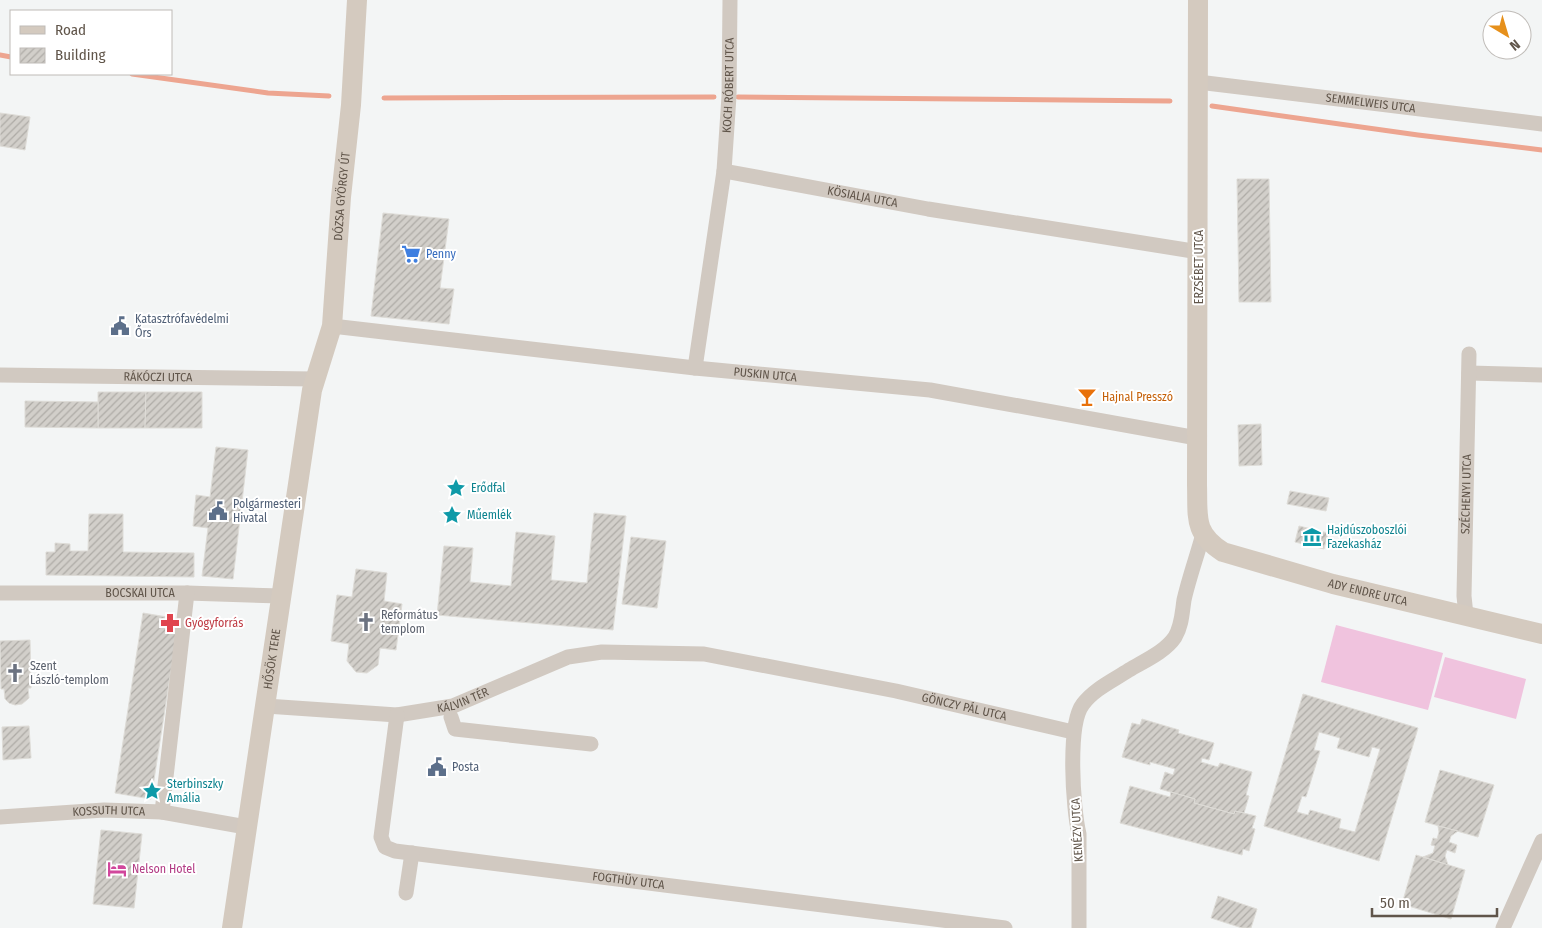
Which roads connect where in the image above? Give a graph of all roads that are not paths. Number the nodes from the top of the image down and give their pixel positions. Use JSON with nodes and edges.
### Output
{"nodes":[{"id":1,"x":356,"y":0,"type":"edge"},
{"id":2,"x":730,"y":0,"type":"edge"},
{"id":3,"x":1198,"y":0,"type":"edge"},
{"id":4,"x":1198,"y":82,"type":"junction"},
{"id":5,"x":1542,"y":124,"type":"edge"},
{"id":6,"x":724,"y":171,"type":"junction"},
{"id":7,"x":1199,"y":252,"type":"junction"},
{"id":8,"x":332,"y":326,"type":"junction"},
{"id":9,"x":1469,"y":354,"type":"dead end"},
{"id":10,"x":695,"y":368,"type":"junction"},
{"id":11,"x":1469,"y":372,"type":"junction"},
{"id":12,"x":0,"y":375,"type":"edge"},
{"id":13,"x":1542,"y":375,"type":"edge"},
{"id":14,"x":314,"y":384,"type":"junction"},
{"id":15,"x":1197,"y":438,"type":"junction"},
{"id":16,"x":1203,"y":534,"type":"junction"},
{"id":17,"x":0,"y":593,"type":"edge"},
{"id":18,"x":187,"y":593,"type":"junction"},
{"id":19,"x":281,"y":596,"type":"junction"},
{"id":20,"x":1466,"y":615,"type":"junction"},
{"id":21,"x":1542,"y":634,"type":"edge"},
{"id":22,"x":607,"y":652,"type":"joint"},
{"id":23,"x":266,"y":706,"type":"junction"},
{"id":24,"x":397,"y":715,"type":"junction"},
{"id":25,"x":451,"y":717,"type":"dead end"},
{"id":26,"x":1073,"y":732,"type":"junction"},
{"id":27,"x":591,"y":744,"type":"dead end"},
{"id":28,"x":162,"y":812,"type":"junction"},
{"id":29,"x":0,"y":817,"type":"edge"},
{"id":30,"x":246,"y":827,"type":"junction"},
{"id":31,"x":1542,"y":841,"type":"edge"},
{"id":32,"x":415,"y":853,"type":"junction"},
{"id":33,"x":406,"y":894,"type":"dead end"},
{"id":34,"x":232,"y":928,"type":"edge"},
{"id":35,"x":1005,"y":928,"type":"edge"},
{"id":36,"x":1079,"y":928,"type":"edge"},
{"id":37,"x":1504,"y":928,"type":"edge"}],
"edges":[{"from":1,"to":8,"type":"street","name":"DÓZSA GYÖRGY ÚT"},
{"from":2,"to":6,"type":"street","name":"KOCH RÓBERT UTCA"},
{"from":3,"to":4,"type":"street","name":"ERZSÉBET UTCA"},
{"from":4,"to":5,"type":"street","name":"SEMMELWEIS UTCA"},
{"from":4,"to":7,"type":"street","name":"ERZSÉBET UTCA"},
{"from":6,"to":7,"type":"street","name":"KÖSIALJA UTCA"},
{"from":6,"to":10,"type":"street"},
{"from":7,"to":15,"type":"street","name":"ERZSÉBET UTCA"},
{"from":8,"to":10,"type":"street","name":"PUSKIN UTCA"},
{"from":8,"to":14,"type":"street","name":"DÓZSA GYÖRGY ÚT"},
{"from":9,"to":11,"type":"street","name":"SZÉCHENYI UTCA"},
{"from":10,"to":15,"type":"street","name":"PUSKIN UTCA"},
{"from":11,"to":13,"type":"street"},
{"from":11,"to":20,"type":"street","name":"SZÉCHENYI UTCA"},
{"from":12,"to":14,"type":"street","name":"RÁKÓCZI UTCA"},
{"from":14,"to":19,"type":"street","name":"HŐSÖK TERE"},
{"from":15,"to":16,"type":"street","name":"ERZSÉBET UTCA"},
{"from":16,"to":20,"type":"street","name":"ADY ENDRE UTCA"},
{"from":16,"to":26,"type":"street"},
{"from":17,"to":18,"type":"street","name":"BOCSKAI UTCA"},
{"from":18,"to":19,"type":"street","name":"BOCSKAI UTCA"},
{"from":18,"to":28,"type":"street"},
{"from":19,"to":23,"type":"street","name":"HŐSÖK TERE"},
{"from":20,"to":21,"type":"street","name":"ADY ENDRE UTCA"},
{"from":22,"to":24,"type":"street","name":"KÁLVIN TÉR"},
{"from":22,"to":26,"type":"street","name":"GÖNCZY PÁL UTCA"},
{"from":23,"to":24,"type":"street","name":"KÁLVIN TÉR"},
{"from":23,"to":30,"type":"street","name":"HŐSÖK TERE"},
{"from":24,"to":32,"type":"street","name":"FOGTHÜY UTCA"},
{"from":25,"to":27,"type":"street"},
{"from":26,"to":36,"type":"street","name":"KENÉZY UTCA"},
{"from":28,"to":29,"type":"street","name":"KOSSUTH UTCA"},
{"from":28,"to":30,"type":"street","name":"KOSSUTH UTCA"},
{"from":30,"to":34,"type":"street","name":"HŐSÖK TERE"},
{"from":31,"to":37,"type":"street"},
{"from":32,"to":33,"type":"street"},
{"from":32,"to":35,"type":"street","name":"FOGTHÜY UTCA"}]}
